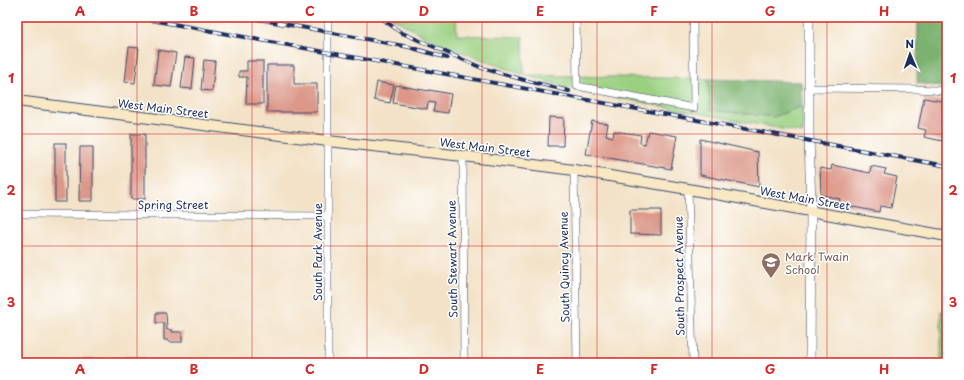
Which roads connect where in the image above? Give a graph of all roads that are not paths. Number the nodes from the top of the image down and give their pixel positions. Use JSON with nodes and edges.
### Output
{"nodes":[{"id":1,"x":328,"y":17,"type":"edge"},
{"id":2,"x":576,"y":17,"type":"edge"},
{"id":3,"x":693,"y":17,"type":"edge"},
{"id":4,"x":809,"y":17,"type":"edge"},
{"id":5,"x":809,"y":88,"type":"junction"},
{"id":6,"x":947,"y":92,"type":"edge"},
{"id":7,"x":17,"y":101,"type":"edge"},
{"id":8,"x":328,"y":141,"type":"junction"},
{"id":9,"x":463,"y":156,"type":"junction"},
{"id":10,"x":574,"y":170,"type":"junction"},
{"id":11,"x":688,"y":189,"type":"junction"},
{"id":12,"x":811,"y":212,"type":"junction"},
{"id":13,"x":17,"y":214,"type":"edge"},
{"id":14,"x":328,"y":216,"type":"junction"},
{"id":15,"x":947,"y":236,"type":"edge"},
{"id":16,"x":17,"y":362,"type":"edge"},
{"id":17,"x":192,"y":363,"type":"edge"},
{"id":18,"x":328,"y":363,"type":"edge"},
{"id":19,"x":464,"y":363,"type":"edge"},
{"id":20,"x":577,"y":363,"type":"edge"},
{"id":21,"x":693,"y":363,"type":"edge"},
{"id":22,"x":810,"y":363,"type":"edge"}],
"edges":[{"from":1,"to":8,"type":"street","name":"South Park Avenue"},
{"from":2,"to":3,"type":"street"},
{"from":4,"to":5,"type":"street"},
{"from":5,"to":6,"type":"street"},
{"from":5,"to":12,"type":"street"},
{"from":7,"to":8,"type":"main road","name":"West Main Street"},
{"from":8,"to":9,"type":"main road","name":"West Main Street"},
{"from":8,"to":14,"type":"street","name":"South Park Avenue"},
{"from":9,"to":10,"type":"main road","name":"West Main Street"},
{"from":9,"to":19,"type":"street","name":"South Stewart Avenue"},
{"from":10,"to":11,"type":"main road","name":"West Main Street"},
{"from":10,"to":20,"type":"street","name":"South Quincy Avenue"},
{"from":11,"to":12,"type":"main road","name":"West Main Street"},
{"from":11,"to":21,"type":"street","name":"South Prospect Avenue"},
{"from":12,"to":15,"type":"main road","name":"West Main Street"},
{"from":12,"to":22,"type":"street"},
{"from":13,"to":14,"type":"street","name":"Spring Street"},
{"from":14,"to":18,"type":"street","name":"South Park Avenue"},
{"from":16,"to":17,"type":"street"}]}
